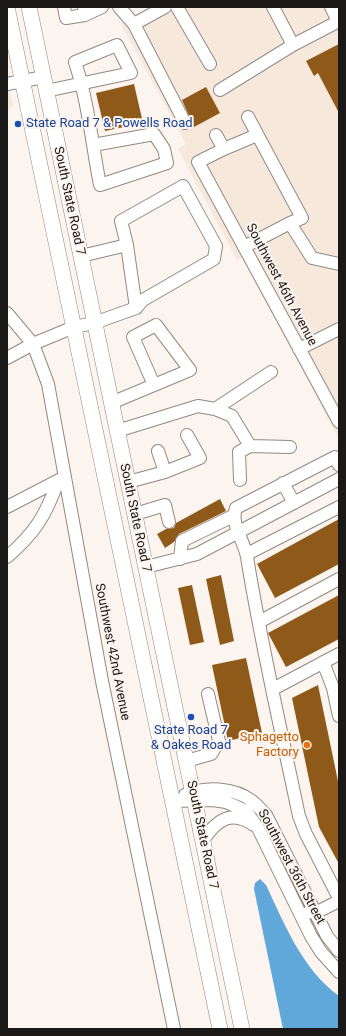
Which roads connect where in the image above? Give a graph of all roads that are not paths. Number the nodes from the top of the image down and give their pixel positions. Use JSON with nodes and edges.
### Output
{"nodes":[{"id":1,"x":7,"y":7,"type":"edge"},
{"id":2,"x":29,"y":7,"type":"edge"},
{"id":3,"x":64,"y":7,"type":"edge"},
{"id":4,"x":102,"y":7,"type":"edge"},
{"id":5,"x":119,"y":7,"type":"edge"},
{"id":6,"x":165,"y":7,"type":"edge"},
{"id":7,"x":177,"y":7,"type":"edge"},
{"id":8,"x":272,"y":7,"type":"edge"},
{"id":9,"x":331,"y":7,"type":"edge"},
{"id":10,"x":84,"y":11,"type":"edge"},
{"id":11,"x":339,"y":21,"type":"edge"},
{"id":12,"x":134,"y":24,"type":"junction"},
{"id":13,"x":293,"y":45,"type":"junction"},
{"id":14,"x":210,"y":64,"type":"dead end"},
{"id":15,"x":23,"y":81,"type":"junction"},
{"id":16,"x":7,"y":84,"type":"edge"},
{"id":17,"x":45,"y":84,"type":"junction"},
{"id":18,"x":220,"y":90,"type":"dead end"},
{"id":19,"x":248,"y":117,"type":"dead end"},
{"id":20,"x":185,"y":123,"type":"dead end"},
{"id":21,"x":216,"y":135,"type":"dead end"},
{"id":22,"x":257,"y":135,"type":"junction"},
{"id":23,"x":92,"y":145,"type":"junction"},
{"id":24,"x":224,"y":149,"type":"junction"},
{"id":25,"x":290,"y":223,"type":"junction"},
{"id":26,"x":127,"y":245,"type":"junction"},
{"id":27,"x":244,"y":247,"type":"junction"},
{"id":28,"x":81,"y":256,"type":"junction"},
{"id":29,"x":339,"y":264,"type":"edge"},
{"id":30,"x":136,"y":308,"type":"junction"},
{"id":31,"x":7,"y":313,"type":"edge"},
{"id":32,"x":94,"y":323,"type":"junction"},
{"id":33,"x":74,"y":327,"type":"junction"},
{"id":34,"x":339,"y":329,"type":"edge"},
{"id":35,"x":33,"y":344,"type":"junction"},
{"id":36,"x":300,"y":349,"type":"junction"},
{"id":37,"x":7,"y":358,"type":"edge"},
{"id":38,"x":271,"y":372,"type":"dead end"},
{"id":39,"x":154,"y":385,"type":"junction"},
{"id":40,"x":111,"y":403,"type":"junction"},
{"id":41,"x":215,"y":409,"type":"junction"},
{"id":42,"x":339,"y":422,"type":"edge"},
{"id":43,"x":117,"y":431,"type":"junction"},
{"id":44,"x":187,"y":435,"type":"dead end"},
{"id":45,"x":250,"y":446,"type":"junction"},
{"id":46,"x":290,"y":447,"type":"dead end"},
{"id":47,"x":158,"y":451,"type":"dead end"},
{"id":48,"x":339,"y":465,"type":"edge"},
{"id":49,"x":165,"y":472,"type":"junction"},
{"id":50,"x":62,"y":479,"type":"junction"},
{"id":51,"x":339,"y":479,"type":"edge"},
{"id":52,"x":240,"y":480,"type":"dead end"},
{"id":53,"x":128,"y":482,"type":"junction"},
{"id":54,"x":284,"y":483,"type":"junction"},
{"id":55,"x":294,"y":503,"type":"junction"},
{"id":56,"x":339,"y":507,"type":"edge"},
{"id":57,"x":7,"y":508,"type":"edge"},
{"id":58,"x":135,"y":514,"type":"junction"},
{"id":59,"x":233,"y":516,"type":"junction"},
{"id":60,"x":169,"y":522,"type":"dead end"},
{"id":61,"x":239,"y":532,"type":"junction"},
{"id":62,"x":118,"y":541,"type":"junction"},
{"id":63,"x":247,"y":554,"type":"junction"},
{"id":64,"x":7,"y":557,"type":"edge"},
{"id":65,"x":180,"y":560,"type":"junction"},
{"id":66,"x":146,"y":568,"type":"junction"},
{"id":67,"x":339,"y":579,"type":"edge"},
{"id":68,"x":259,"y":622,"type":"junction"},
{"id":69,"x":339,"y":654,"type":"edge"},
{"id":70,"x":323,"y":662,"type":"junction"},
{"id":71,"x":273,"y":689,"type":"junction"},
{"id":72,"x":208,"y":694,"type":"dead end"},
{"id":73,"x":339,"y":716,"type":"edge"},
{"id":74,"x":186,"y":760,"type":"junction"},
{"id":75,"x":193,"y":796,"type":"junction"},
{"id":76,"x":172,"y":801,"type":"junction"},
{"id":77,"x":258,"y":828,"type":"junction"},
{"id":78,"x":202,"y":840,"type":"junction"},
{"id":79,"x":339,"y":900,"type":"edge"},
{"id":80,"x":294,"y":902,"type":"junction"},
{"id":81,"x":315,"y":913,"type":"junction"},
{"id":82,"x":339,"y":951,"type":"edge"},
{"id":83,"x":339,"y":972,"type":"edge"},
{"id":84,"x":174,"y":1029,"type":"edge"},
{"id":85,"x":220,"y":1029,"type":"edge"},
{"id":86,"x":242,"y":1029,"type":"edge"}],
"edges":[{"from":1,"to":15,"type":"main road","name":"South State Road 7"},
{"from":2,"to":17,"type":"main road","name":"South State Road 7"},
{"from":3,"to":10,"type":"street"},
{"from":4,"to":10,"type":"street"},
{"from":5,"to":12,"type":"street"},
{"from":6,"to":12,"type":"street"},
{"from":7,"to":14,"type":"street"},
{"from":8,"to":13,"type":"street"},
{"from":9,"to":11,"type":"street"},
{"from":11,"to":13,"type":"street"},
{"from":12,"to":20,"type":"street"},
{"from":13,"to":18,"type":"street"},
{"from":15,"to":16,"type":"street"},
{"from":15,"to":17,"type":"street"},
{"from":15,"to":33,"type":"main road","name":"South State Road 7"},
{"from":17,"to":23,"type":"street"},
{"from":17,"to":28,"type":"main road","name":"South State Road 7"},
{"from":19,"to":22,"type":"street"},
{"from":21,"to":24,"type":"street"},
{"from":22,"to":24,"type":"street"},
{"from":22,"to":25,"type":"street"},
{"from":23,"to":23,"type":"street"},
{"from":24,"to":27,"type":"street","name":"Southwest 46th Avenue"},
{"from":25,"to":27,"type":"street"},
{"from":25,"to":29,"type":"street"},
{"from":26,"to":28,"type":"street"},
{"from":26,"to":30,"type":"street"},
{"from":26,"to":30,"type":"street"},
{"from":27,"to":36,"type":"street","name":"Southwest 46th Avenue"},
{"from":28,"to":32,"type":"main road","name":"South State Road 7"},
{"from":30,"to":32,"type":"street"},
{"from":31,"to":35,"type":"street","name":"Southwest 42nd Avenue"},
{"from":32,"to":33,"type":"street"},
{"from":32,"to":40,"type":"main road","name":"South State Road 7"},
{"from":33,"to":35,"type":"street"},
{"from":33,"to":62,"type":"main road","name":"South State Road 7"},
{"from":34,"to":36,"type":"street"},
{"from":35,"to":37,"type":"street"},
{"from":35,"to":50,"type":"street","name":"Southwest 42nd Avenue"},
{"from":36,"to":42,"type":"street","name":"Southwest 46th Avenue"},
{"from":38,"to":41,"type":"street"},
{"from":39,"to":39,"type":"street"},
{"from":39,"to":40,"type":"street"},
{"from":40,"to":43,"type":"main road","name":"South State Road 7"},
{"from":41,"to":43,"type":"street"},
{"from":41,"to":45,"type":"street"},
{"from":43,"to":53,"type":"main road","name":"South State Road 7"},
{"from":44,"to":49,"type":"street"},
{"from":45,"to":46,"type":"street"},
{"from":45,"to":52,"type":"street"},
{"from":47,"to":49,"type":"street"},
{"from":48,"to":54,"type":"street"},
{"from":49,"to":53,"type":"street"},
{"from":50,"to":57,"type":"street"},
{"from":50,"to":64,"type":"street"},
{"from":50,"to":84,"type":"street","name":"Southwest 42nd Avenue"},
{"from":51,"to":55,"type":"street"},
{"from":53,"to":58,"type":"main road","name":"South State Road 7"},
{"from":54,"to":55,"type":"street"},
{"from":54,"to":59,"type":"street"},
{"from":55,"to":61,"type":"street"},
{"from":56,"to":63,"type":"street"},
{"from":58,"to":60,"type":"street"},
{"from":58,"to":66,"type":"main road","name":"South State Road 7"},
{"from":59,"to":61,"type":"street"},
{"from":59,"to":65,"type":"street"},
{"from":61,"to":63,"type":"street"},
{"from":61,"to":65,"type":"street"},
{"from":62,"to":66,"type":"main road"},
{"from":62,"to":76,"type":"main road","name":"South State Road 7"},
{"from":63,"to":68,"type":"street"},
{"from":65,"to":66,"type":"street"},
{"from":66,"to":74,"type":"main road","name":"South State Road 7"},
{"from":67,"to":68,"type":"street"},
{"from":68,"to":71,"type":"street"},
{"from":69,"to":70,"type":"street"},
{"from":70,"to":71,"type":"street"},
{"from":70,"to":73,"type":"street"},
{"from":71,"to":79,"type":"street"},
{"from":72,"to":74,"type":"street"},
{"from":74,"to":75,"type":"main road","name":"South State Road 7"},
{"from":75,"to":76,"type":"street","name":"Southwest 36th Street"},
{"from":75,"to":77,"type":"street","name":"Southwest 36th Street"},
{"from":75,"to":78,"type":"main road","name":"South State Road 7"},
{"from":75,"to":81,"type":"street","name":"Southwest 36th Street"},
{"from":76,"to":85,"type":"main road","name":"South State Road 7"},
{"from":77,"to":78,"type":"street"},
{"from":77,"to":80,"type":"street","name":"Southwest 36th Street"},
{"from":78,"to":86,"type":"main road","name":"South State Road 7"},
{"from":79,"to":81,"type":"street"},
{"from":80,"to":81,"type":"street"},
{"from":80,"to":83,"type":"street","name":"Southwest 36th Street"},
{"from":81,"to":82,"type":"street","name":"Southwest 36th Street"}]}
